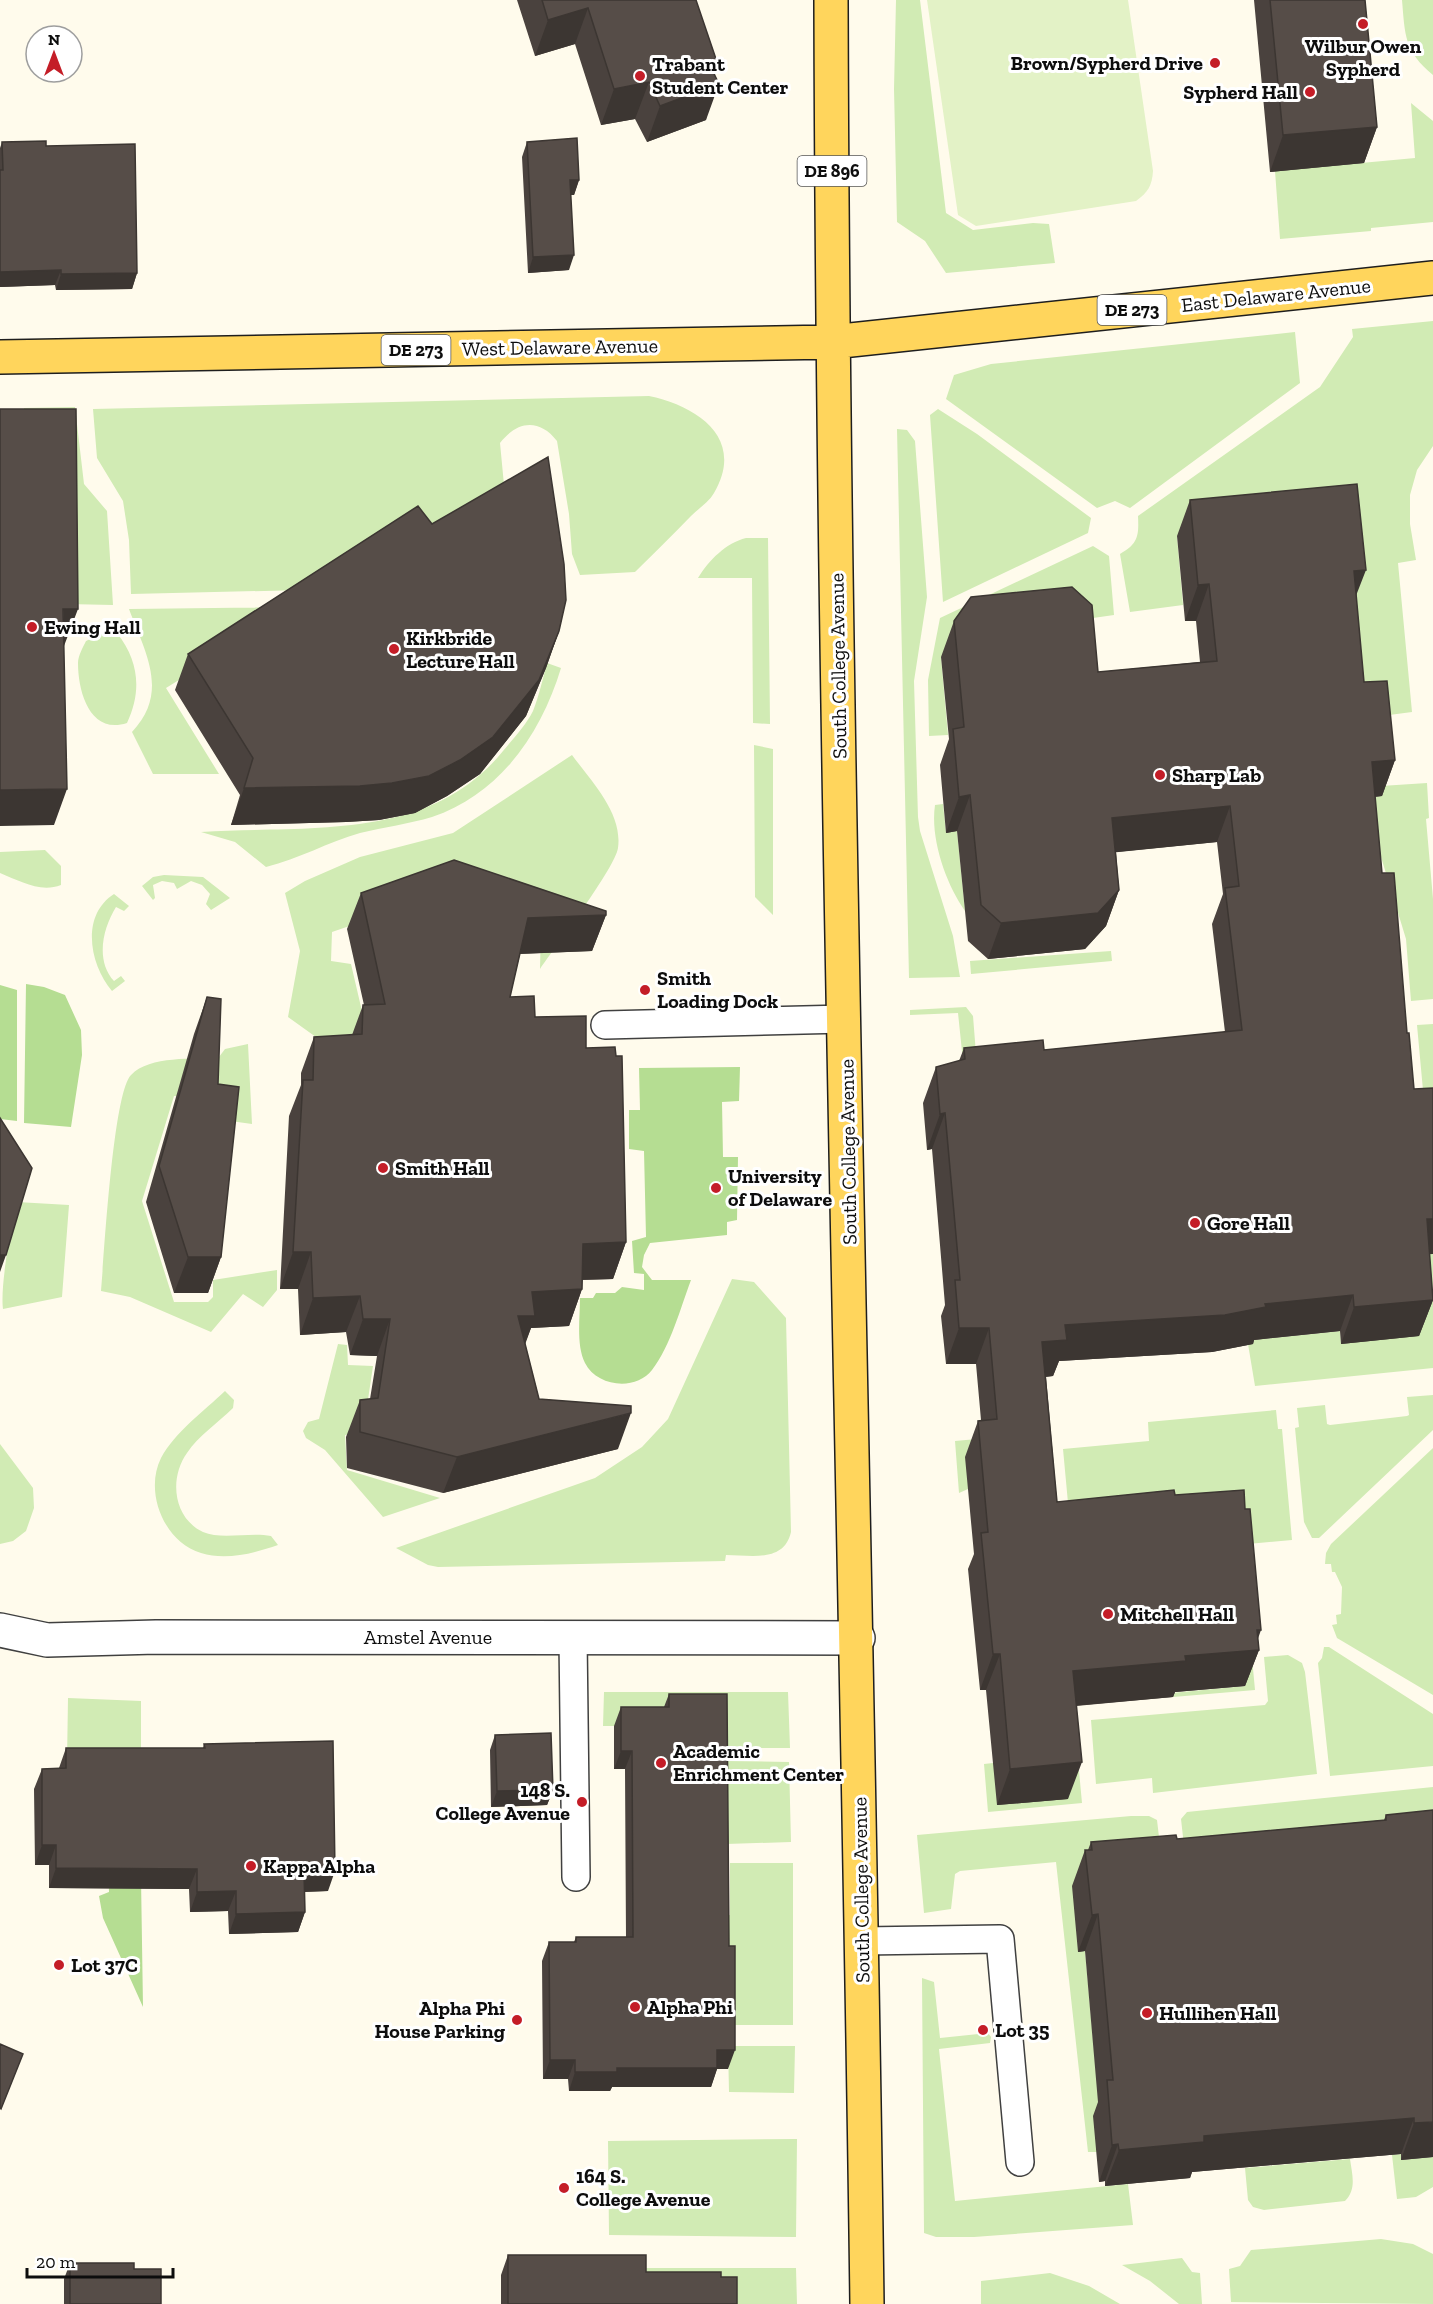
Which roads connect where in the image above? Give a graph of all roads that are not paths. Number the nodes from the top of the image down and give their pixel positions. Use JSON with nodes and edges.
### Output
{"nodes":[{"id":1,"x":831,"y":0,"type":"edge"},
{"id":2,"x":1433,"y":278,"type":"edge"},
{"id":3,"x":832,"y":342,"type":"junction"},
{"id":4,"x":0,"y":357,"type":"edge"},
{"id":5,"x":845,"y":1019,"type":"junction"},
{"id":6,"x":605,"y":1025,"type":"dead end"},
{"id":7,"x":0,"y":1630,"type":"edge"},
{"id":8,"x":573,"y":1638,"type":"junction"},
{"id":9,"x":858,"y":1638,"type":"junction"},
{"id":10,"x":576,"y":1877,"type":"dead end"},
{"id":11,"x":862,"y":1941,"type":"junction"},
{"id":12,"x":1020,"y":2162,"type":"dead end"},
{"id":13,"x":867,"y":2304,"type":"edge"}],
"edges":[{"from":1,"to":3,"type":"main road","name":"South College Avenue","number":"DE 896"},
{"from":2,"to":3,"type":"main road","name":"East Delaware Avenue","number":"DE 273"},
{"from":3,"to":4,"type":"main road","name":"West Delaware Avenue","number":"DE 273"},
{"from":3,"to":5,"type":"main road","name":"South College Avenue"},
{"from":5,"to":6,"type":"lane"},
{"from":5,"to":9,"type":"main road","name":"South College Avenue"},
{"from":7,"to":8,"type":"street","name":"Amstel Avenue"},
{"from":8,"to":9,"type":"street","name":"Amstel Avenue"},
{"from":8,"to":10,"type":"lane"},
{"from":9,"to":11,"type":"main road","name":"South College Avenue"},
{"from":11,"to":12,"type":"lane"},
{"from":11,"to":13,"type":"main road","name":"South College Avenue"}]}
